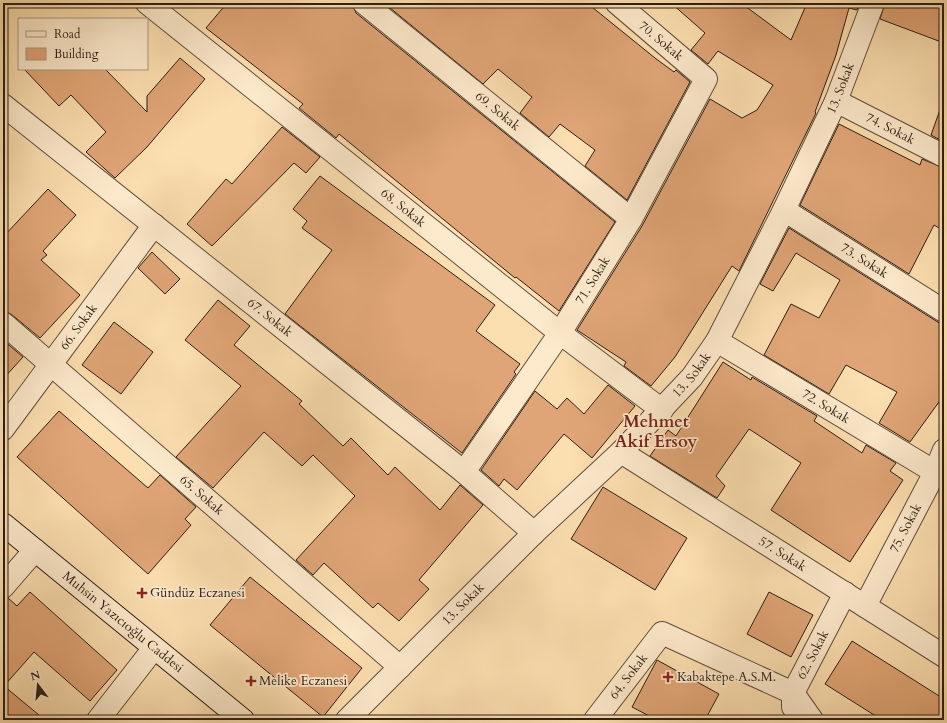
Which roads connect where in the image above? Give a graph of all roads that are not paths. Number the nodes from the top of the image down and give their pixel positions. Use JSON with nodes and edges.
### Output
{"nodes":[{"id":1,"x":146,"y":3,"type":"edge"},
{"id":2,"x":364,"y":3,"type":"edge"},
{"id":3,"x":617,"y":3,"type":"edge"},
{"id":4,"x":873,"y":3,"type":"edge"},
{"id":5,"x":706,"y":79,"type":"joint"},
{"id":6,"x":836,"y":100,"type":"junction"},
{"id":7,"x":3,"y":105,"type":"edge"},
{"id":8,"x":944,"y":156,"type":"edge"},
{"id":9,"x":784,"y":210,"type":"junction"},
{"id":10,"x":631,"y":219,"type":"junction"},
{"id":11,"x":154,"y":225,"type":"junction"},
{"id":12,"x":944,"y":311,"type":"edge"},
{"id":13,"x":3,"y":323,"type":"edge"},
{"id":14,"x":560,"y":333,"type":"junction"},
{"id":15,"x":717,"y":341,"type":"junction"},
{"id":16,"x":50,"y":364,"type":"junction"},
{"id":17,"x":662,"y":410,"type":"junction"},
{"id":18,"x":3,"y":429,"type":"edge"},
{"id":19,"x":944,"y":450,"type":"edge"},
{"id":20,"x":621,"y":452,"type":"junction"},
{"id":21,"x":464,"y":472,"type":"junction"},
{"id":22,"x":935,"y":472,"type":"junction"},
{"id":23,"x":3,"y":524,"type":"edge"},
{"id":24,"x":534,"y":533,"type":"junction"},
{"id":25,"x":35,"y":550,"type":"junction"},
{"id":26,"x":3,"y":587,"type":"edge"},
{"id":27,"x":845,"y":594,"type":"junction"},
{"id":28,"x":865,"y":606,"type":"junction"},
{"id":29,"x":154,"y":648,"type":"junction"},
{"id":30,"x":944,"y":656,"type":"edge"},
{"id":31,"x":400,"y":668,"type":"junction"},
{"id":32,"x":793,"y":693,"type":"junction"},
{"id":33,"x":98,"y":720,"type":"edge"},
{"id":34,"x":243,"y":720,"type":"edge"},
{"id":35,"x":347,"y":720,"type":"edge"},
{"id":36,"x":595,"y":720,"type":"edge"},
{"id":37,"x":793,"y":720,"type":"edge"},
{"id":38,"x":812,"y":720,"type":"edge"}],
"edges":[{"from":1,"to":14,"type":"street","name":"68. Sokak"},
{"from":2,"to":10,"type":"street","name":"69. Sokak"},
{"from":3,"to":5,"type":"street","name":"70. Sokak"},
{"from":4,"to":6,"type":"street","name":"13. Sokak"},
{"from":5,"to":10,"type":"street","name":"71. Sokak"},
{"from":6,"to":8,"type":"street","name":"74. Sokak"},
{"from":6,"to":9,"type":"street","name":"13. Sokak"},
{"from":7,"to":11,"type":"street","name":"67. Sokak"},
{"from":9,"to":12,"type":"street","name":"73. Sokak"},
{"from":9,"to":15,"type":"street","name":"13. Sokak"},
{"from":10,"to":14,"type":"street","name":"71. Sokak"},
{"from":11,"to":16,"type":"street","name":"66. Sokak"},
{"from":11,"to":21,"type":"street","name":"67. Sokak"},
{"from":13,"to":16,"type":"street","name":"65. Sokak"},
{"from":14,"to":17,"type":"street","name":"68. Sokak"},
{"from":14,"to":21,"type":"street","name":"71. Sokak"},
{"from":15,"to":17,"type":"street","name":"13. Sokak"},
{"from":15,"to":22,"type":"street","name":"72. Sokak"},
{"from":16,"to":18,"type":"street","name":"66. Sokak"},
{"from":16,"to":31,"type":"street","name":"65. Sokak"},
{"from":17,"to":20,"type":"street","name":"13. Sokak"},
{"from":19,"to":22,"type":"street","name":"75. Sokak"},
{"from":20,"to":24,"type":"street","name":"13. Sokak"},
{"from":20,"to":27,"type":"street","name":"57. Sokak"},
{"from":21,"to":24,"type":"street","name":"67. Sokak"},
{"from":22,"to":28,"type":"street","name":"75. Sokak"},
{"from":23,"to":25,"type":"street","name":"Muhsin Yazıcıoğlu Caddesi"},
{"from":24,"to":31,"type":"street","name":"13. Sokak"},
{"from":25,"to":26,"type":"street"},
{"from":25,"to":29,"type":"street","name":"Muhsin Yazıcıoğlu Caddesi"},
{"from":27,"to":28,"type":"street","name":"57. Sokak"},
{"from":27,"to":32,"type":"street","name":"62. Sokak"},
{"from":28,"to":30,"type":"street","name":"57. Sokak"},
{"from":29,"to":33,"type":"street"},
{"from":29,"to":34,"type":"street","name":"Muhsin Yazıcıoğlu Caddesi"},
{"from":31,"to":35,"type":"street","name":"13. Sokak"},
{"from":32,"to":36,"type":"street","name":"64. Sokak"},
{"from":32,"to":37,"type":"street","name":"62. Sokak"},
{"from":32,"to":38,"type":"street"}]}
